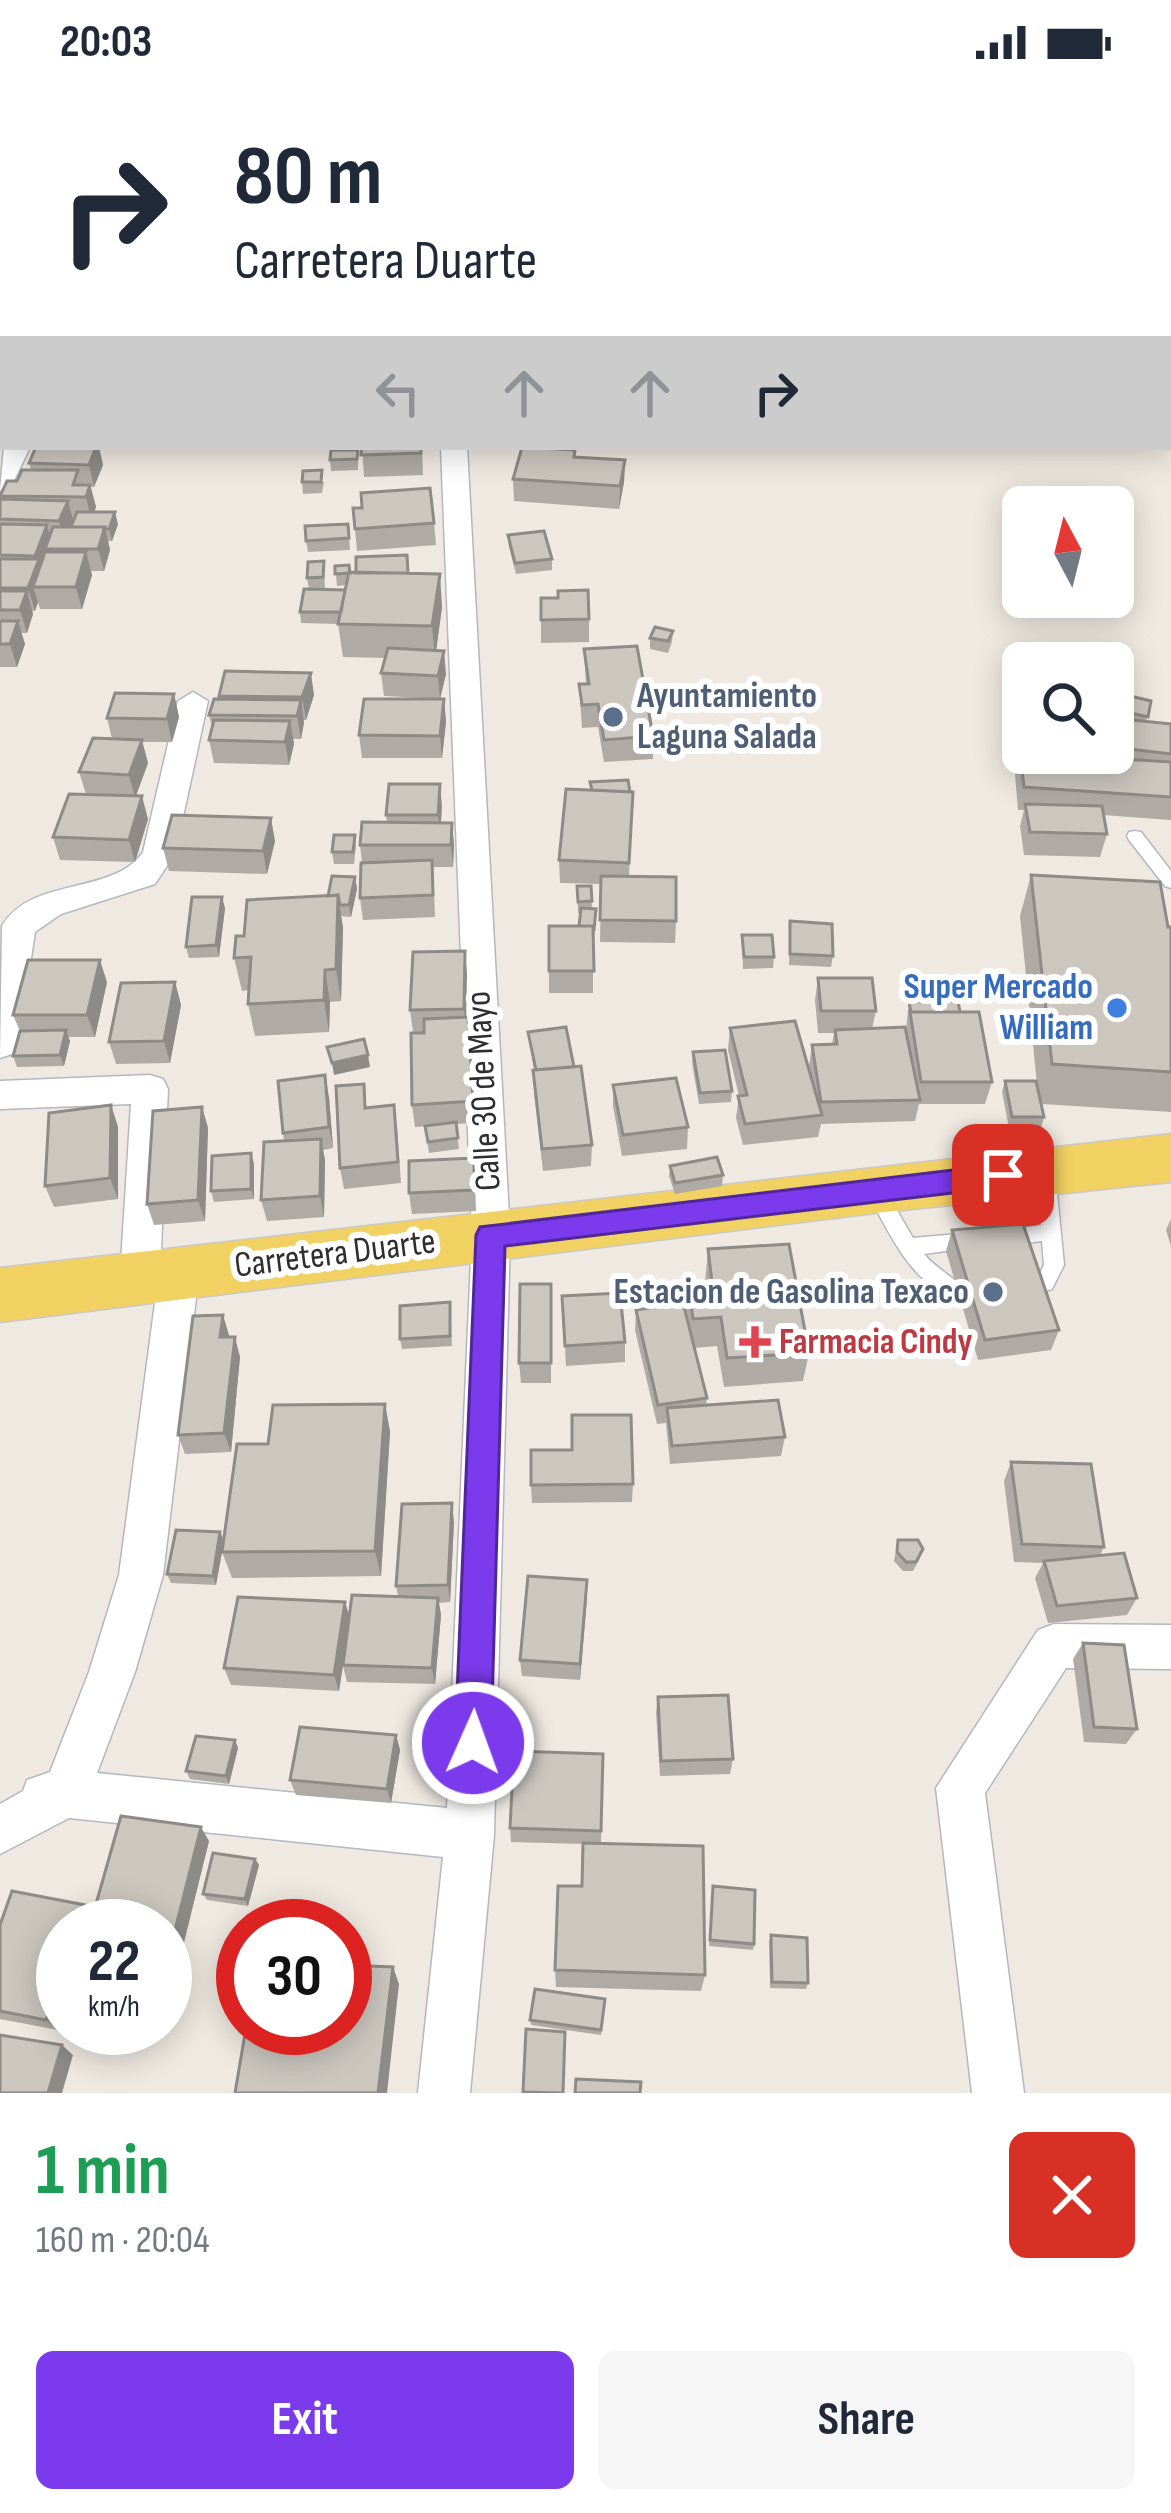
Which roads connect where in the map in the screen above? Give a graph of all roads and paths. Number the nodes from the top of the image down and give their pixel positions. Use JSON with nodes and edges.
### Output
{"nodes":[{"id":1,"x":16,"y":450,"type":"edge"},
{"id":2,"x":454,"y":450,"type":"edge"},
{"id":3,"x":0,"y":483,"type":"edge"},
{"id":4,"x":193,"y":701,"type":"dead end"},
{"id":5,"x":1135,"y":836,"type":"dead end"},
{"id":6,"x":1171,"y":882,"type":"edge"},
{"id":7,"x":0,"y":1046,"type":"edge"},
{"id":8,"x":0,"y":1095,"type":"edge"},
{"id":9,"x":1171,"y":1158,"type":"edge"},
{"id":10,"x":1046,"y":1171,"type":"junction"},
{"id":11,"x":875,"y":1189,"type":"junction"},
{"id":12,"x":1051,"y":1232,"type":"junction"},
{"id":13,"x":491,"y":1235,"type":"junction"},
{"id":14,"x":908,"y":1247,"type":"junction"},
{"id":15,"x":159,"y":1275,"type":"junction"},
{"id":16,"x":1031,"y":1288,"type":"edge"},
{"id":17,"x":0,"y":1294,"type":"edge"},
{"id":18,"x":959,"y":1294,"type":"dead end"},
{"id":19,"x":1171,"y":1647,"type":"edge"},
{"id":20,"x":65,"y":1794,"type":"junction"},
{"id":21,"x":0,"y":1801,"type":"edge"},
{"id":22,"x":0,"y":1829,"type":"edge"},
{"id":23,"x":470,"y":1835,"type":"junction"},
{"id":24,"x":443,"y":2093,"type":"edge"},
{"id":25,"x":998,"y":2093,"type":"edge"}],
"edges":[{"from":1,"to":3,"type":"street"},
{"from":2,"to":13,"type":"street","name":"Calle 30 de Mayo"},
{"from":4,"to":7,"type":"street"},
{"from":5,"to":6,"type":"lane"},
{"from":8,"to":15,"type":"street"},
{"from":9,"to":10,"type":"main road","name":"Carretera Duarte"},
{"from":10,"to":11,"type":"main road","name":"Carretera Duarte"},
{"from":10,"to":12,"type":"lane"},
{"from":11,"to":13,"type":"main road","name":"Carretera Duarte"},
{"from":11,"to":14,"type":"lane"},
{"from":12,"to":14,"type":"lane"},
{"from":12,"to":16,"type":"lane"},
{"from":13,"to":15,"type":"main road","name":"Carretera Duarte"},
{"from":13,"to":23,"type":"street","name":"Calle 30 de Mayo"},
{"from":14,"to":18,"type":"lane"},
{"from":15,"to":17,"type":"main road","name":"Carretera Duarte"},
{"from":15,"to":20,"type":"street"},
{"from":19,"to":25,"type":"street"},
{"from":20,"to":21,"type":"street"},
{"from":20,"to":22,"type":"street"},
{"from":20,"to":23,"type":"street"},
{"from":23,"to":24,"type":"street","name":"Calle 30 de Mayo"}]}
